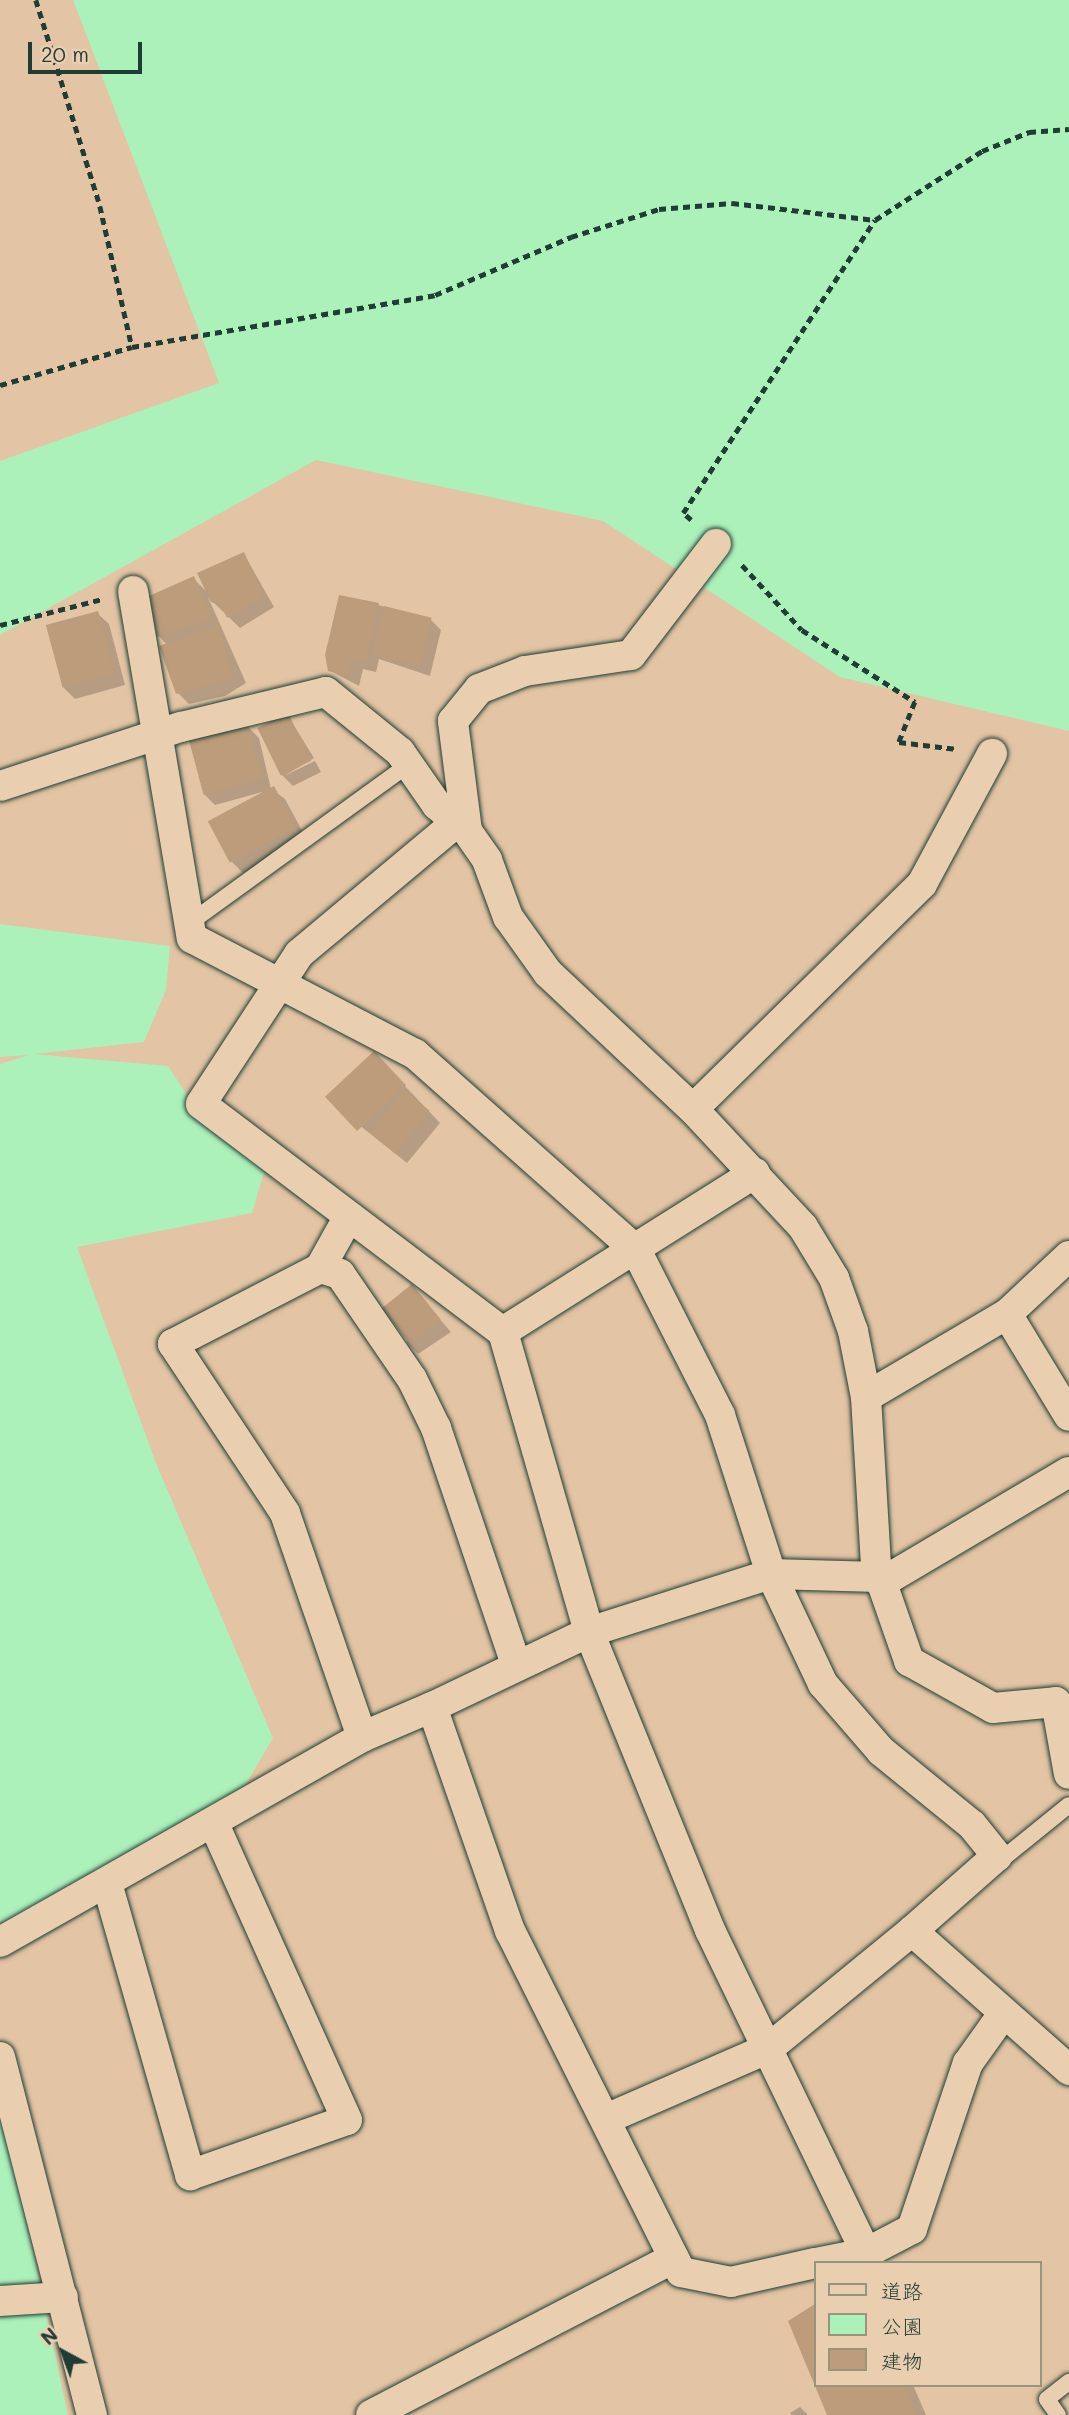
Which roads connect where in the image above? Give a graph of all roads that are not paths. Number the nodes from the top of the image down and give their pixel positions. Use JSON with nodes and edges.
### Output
{"nodes":[{"id":1,"x":716,"y":544,"type":"road end"},
{"id":2,"x":133,"y":591,"type":"road end"},
{"id":3,"x":156,"y":738,"type":"junction"},
{"id":4,"x":992,"y":754,"type":"road end"},
{"id":5,"x":408,"y":765,"type":"junction"},
{"id":6,"x":0,"y":786,"type":"edge"},
{"id":7,"x":462,"y":826,"type":"junction"},
{"id":8,"x":188,"y":924,"type":"junction"},
{"id":9,"x":277,"y":981,"type":"junction"},
{"id":10,"x":693,"y":1109,"type":"junction"},
{"id":11,"x":755,"y":1173,"type":"junction"},
{"id":12,"x":348,"y":1218,"type":"junction"},
{"id":13,"x":636,"y":1250,"type":"junction"},
{"id":14,"x":1069,"y":1256,"type":"edge"},
{"id":15,"x":320,"y":1268,"type":"junction"},
{"id":16,"x":1007,"y":1314,"type":"junction"},
{"id":17,"x":503,"y":1332,"type":"junction"},
{"id":18,"x":866,"y":1396,"type":"junction"},
{"id":19,"x":1069,"y":1416,"type":"edge"},
{"id":20,"x":1069,"y":1472,"type":"edge"},
{"id":21,"x":771,"y":1574,"type":"junction"},
{"id":22,"x":880,"y":1580,"type":"junction"},
{"id":23,"x":589,"y":1632,"type":"junction"},
{"id":24,"x":516,"y":1664,"type":"junction"},
{"id":25,"x":1063,"y":1700,"type":"edge"},
{"id":26,"x":432,"y":1707,"type":"junction"},
{"id":27,"x":362,"y":1737,"type":"junction"},
{"id":28,"x":1069,"y":1774,"type":"edge"},
{"id":29,"x":1069,"y":1805,"type":"edge"},
{"id":30,"x":214,"y":1824,"type":"junction"},
{"id":31,"x":997,"y":1856,"type":"junction"},
{"id":32,"x":107,"y":1883,"type":"junction"},
{"id":33,"x":912,"y":1931,"type":"junction"},
{"id":34,"x":0,"y":1942,"type":"edge"},
{"id":35,"x":1003,"y":2014,"type":"junction"},
{"id":36,"x":769,"y":2048,"type":"junction"},
{"id":37,"x":0,"y":2057,"type":"edge"},
{"id":38,"x":1069,"y":2070,"type":"edge"},
{"id":39,"x":606,"y":2119,"type":"junction"},
{"id":40,"x":866,"y":2253,"type":"junction"},
{"id":41,"x":674,"y":2258,"type":"junction"},
{"id":42,"x":826,"y":2261,"type":"edge"},
{"id":43,"x":814,"y":2263,"type":"edge"},
{"id":44,"x":63,"y":2297,"type":"junction"},
{"id":45,"x":0,"y":2301,"type":"edge"},
{"id":46,"x":1069,"y":2382,"type":"edge"},
{"id":47,"x":92,"y":2415,"type":"edge"},
{"id":48,"x":371,"y":2415,"type":"edge"},
{"id":49,"x":1058,"y":2415,"type":"edge"}],
"edges":[{"from":1,"to":7,"type":"street"},
{"from":2,"to":3,"type":"street"},
{"from":3,"to":5,"type":"street"},
{"from":3,"to":6,"type":"street"},
{"from":3,"to":8,"type":"street"},
{"from":4,"to":10,"type":"street"},
{"from":5,"to":7,"type":"street"},
{"from":5,"to":8,"type":"lane"},
{"from":7,"to":9,"type":"street"},
{"from":7,"to":10,"type":"street"},
{"from":8,"to":9,"type":"street"},
{"from":9,"to":12,"type":"street"},
{"from":9,"to":13,"type":"street"},
{"from":10,"to":11,"type":"street"},
{"from":11,"to":13,"type":"street"},
{"from":11,"to":18,"type":"street"},
{"from":12,"to":15,"type":"street"},
{"from":12,"to":17,"type":"street"},
{"from":13,"to":17,"type":"street"},
{"from":13,"to":21,"type":"street"},
{"from":14,"to":16,"type":"street"},
{"from":15,"to":24,"type":"street"},
{"from":15,"to":27,"type":"street"},
{"from":16,"to":18,"type":"street"},
{"from":16,"to":19,"type":"street"},
{"from":17,"to":23,"type":"street"},
{"from":18,"to":22,"type":"street"},
{"from":20,"to":22,"type":"street"},
{"from":21,"to":22,"type":"street"},
{"from":21,"to":23,"type":"street"},
{"from":21,"to":31,"type":"street"},
{"from":22,"to":25,"type":"street"},
{"from":23,"to":24,"type":"street"},
{"from":23,"to":36,"type":"street"},
{"from":24,"to":26,"type":"street"},
{"from":25,"to":28,"type":"street"},
{"from":26,"to":27,"type":"street"},
{"from":26,"to":39,"type":"street"},
{"from":27,"to":30,"type":"street"},
{"from":29,"to":31,"type":"lane"},
{"from":30,"to":32,"type":"street"},
{"from":30,"to":32,"type":"street"},
{"from":31,"to":33,"type":"street"},
{"from":32,"to":34,"type":"street"},
{"from":33,"to":35,"type":"street"},
{"from":33,"to":36,"type":"street"},
{"from":35,"to":38,"type":"street"},
{"from":35,"to":40,"type":"street"},
{"from":36,"to":39,"type":"street"},
{"from":36,"to":40,"type":"street"},
{"from":37,"to":44,"type":"street"},
{"from":39,"to":41,"type":"street"},
{"from":40,"to":42,"type":"street"},
{"from":41,"to":43,"type":"street"},
{"from":41,"to":48,"type":"street"},
{"from":44,"to":45,"type":"street"},
{"from":44,"to":47,"type":"street"},
{"from":46,"to":49,"type":"lane"}]}
